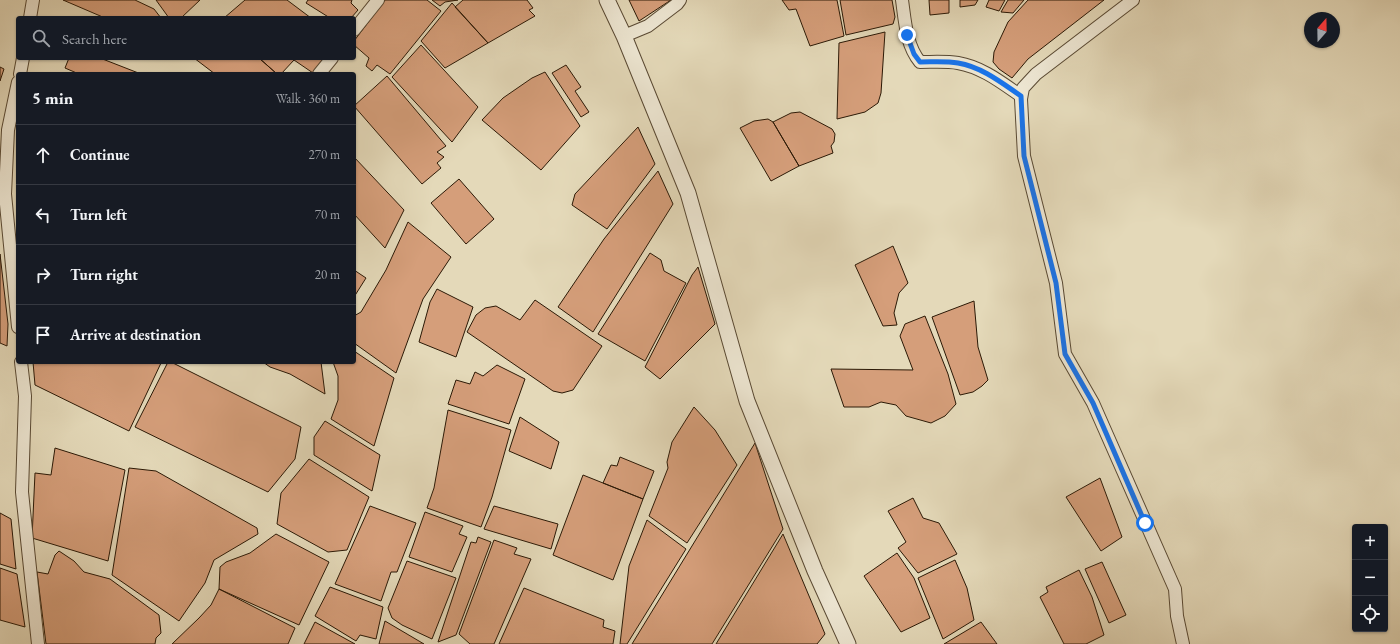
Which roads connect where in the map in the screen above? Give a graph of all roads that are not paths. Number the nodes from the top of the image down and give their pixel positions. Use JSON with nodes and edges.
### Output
{"nodes":[{"id":1,"x":33,"y":0,"type":"edge"},
{"id":2,"x":378,"y":0,"type":"edge"},
{"id":3,"x":607,"y":0,"type":"edge"},
{"id":4,"x":680,"y":0,"type":"edge"},
{"id":5,"x":902,"y":0,"type":"edge"},
{"id":6,"x":1133,"y":0,"type":"edge"},
{"id":7,"x":30,"y":16,"type":"edge"},
{"id":8,"x":356,"y":28,"type":"edge"},
{"id":9,"x":624,"y":36,"type":"junction"},
{"id":10,"x":23,"y":60,"type":"edge"},
{"id":11,"x":330,"y":60,"type":"edge"},
{"id":12,"x":20,"y":72,"type":"edge"},
{"id":13,"x":321,"y":72,"type":"edge"},
{"id":14,"x":16,"y":92,"type":"edge"},
{"id":15,"x":1021,"y":96,"type":"junction"},
{"id":16,"x":16,"y":294,"type":"edge"},
{"id":17,"x":21,"y":364,"type":"edge"},
{"id":18,"x":38,"y":644,"type":"edge"},
{"id":19,"x":848,"y":644,"type":"edge"},
{"id":20,"x":1183,"y":644,"type":"edge"}],
"edges":[{"from":1,"to":7,"type":"street"},
{"from":2,"to":8,"type":"street"},
{"from":3,"to":9,"type":"street"},
{"from":4,"to":9,"type":"street"},
{"from":5,"to":15,"type":"street"},
{"from":6,"to":15,"type":"street"},
{"from":9,"to":19,"type":"street"},
{"from":10,"to":12,"type":"street"},
{"from":11,"to":13,"type":"street"},
{"from":14,"to":16,"type":"street"},
{"from":15,"to":20,"type":"street"},
{"from":17,"to":18,"type":"street"}]}
